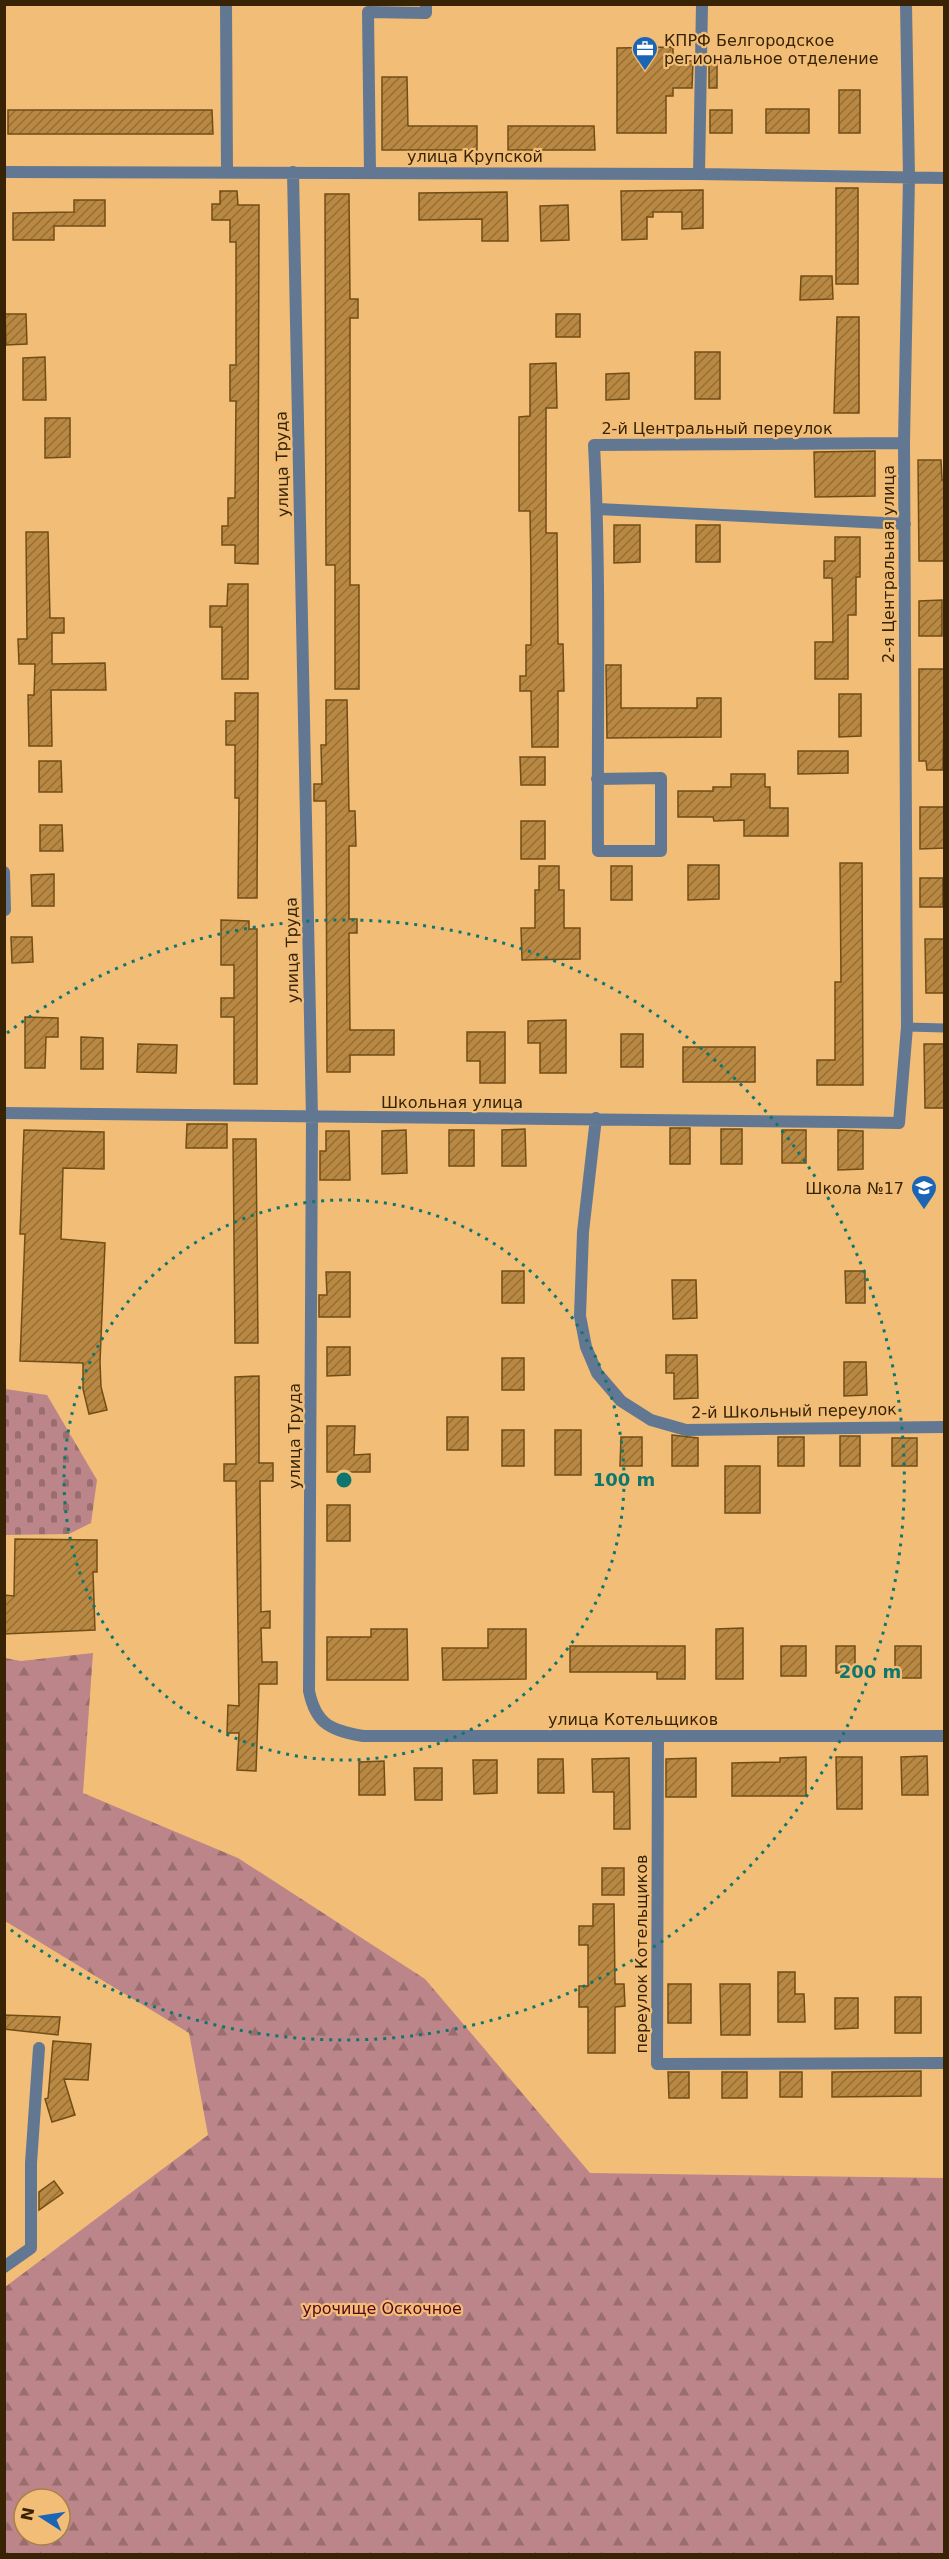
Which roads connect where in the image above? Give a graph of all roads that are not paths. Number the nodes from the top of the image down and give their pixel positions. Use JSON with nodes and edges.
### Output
{"nodes":[{"id":1,"x":226,"y":4,"type":"edge"},
{"id":2,"x":426,"y":4,"type":"edge"},
{"id":3,"x":702,"y":4,"type":"edge"},
{"id":4,"x":906,"y":4,"type":"edge"},
{"id":5,"x":4,"y":172,"type":"edge"},
{"id":6,"x":227,"y":172,"type":"junction"},
{"id":7,"x":292,"y":172,"type":"junction"},
{"id":8,"x":370,"y":173,"type":"junction"},
{"id":9,"x":699,"y":174,"type":"junction"},
{"id":10,"x":909,"y":177,"type":"junction"},
{"id":11,"x":945,"y":178,"type":"edge"},
{"id":12,"x":904,"y":443,"type":"junction"},
{"id":13,"x":598,"y":508,"type":"junction"},
{"id":14,"x":904,"y":524,"type":"junction"},
{"id":15,"x":597,"y":778,"type":"junction"},
{"id":16,"x":4,"y":872,"type":"edge"},
{"id":17,"x":5,"y":910,"type":"edge"},
{"id":18,"x":907,"y":1027,"type":"junction"},
{"id":19,"x":945,"y":1028,"type":"edge"},
{"id":20,"x":4,"y":1113,"type":"edge"},
{"id":21,"x":312,"y":1118,"type":"junction"},
{"id":22,"x":596,"y":1118,"type":"junction"},
{"id":23,"x":900,"y":1123,"type":"joint"},
{"id":24,"x":945,"y":1426,"type":"edge"},
{"id":25,"x":324,"y":1723,"type":"joint"},
{"id":26,"x":658,"y":1736,"type":"junction"},
{"id":27,"x":945,"y":1736,"type":"edge"},
{"id":28,"x":39,"y":2048,"type":"dead end"},
{"id":29,"x":945,"y":2063,"type":"edge"},
{"id":30,"x":4,"y":2267,"type":"edge"}],
"edges":[{"from":1,"to":6,"type":"street"},
{"from":2,"to":8,"type":"street"},
{"from":3,"to":9,"type":"street"},
{"from":4,"to":10,"type":"street","name":"2-я Центральная улица"},
{"from":5,"to":6,"type":"street","name":"улица Крупской"},
{"from":6,"to":7,"type":"street","name":"улица Крупской"},
{"from":7,"to":8,"type":"street","name":"улица Крупской"},
{"from":7,"to":21,"type":"street","name":"улица Труда"},
{"from":8,"to":9,"type":"street","name":"улица Крупской"},
{"from":9,"to":10,"type":"street","name":"улица Крупской"},
{"from":10,"to":11,"type":"street","name":"улица Крупской"},
{"from":10,"to":12,"type":"street","name":"2-я Центральная улица"},
{"from":12,"to":13,"type":"street","name":"2-й Центральный переулок"},
{"from":12,"to":14,"type":"street","name":"2-я Центральная улица"},
{"from":13,"to":14,"type":"street"},
{"from":13,"to":15,"type":"street","name":"2-й Центральный переулок"},
{"from":14,"to":18,"type":"street","name":"2-я Центральная улица"},
{"from":15,"to":15,"type":"street","name":"2-й Центральный переулок"},
{"from":16,"to":17,"type":"street"},
{"from":18,"to":19,"type":"lane"},
{"from":18,"to":23,"type":"street","name":"2-я Центральная улица"},
{"from":20,"to":21,"type":"street","name":"Школьная улица"},
{"from":21,"to":22,"type":"street","name":"Школьная улица"},
{"from":21,"to":25,"type":"street","name":"улица Труда"},
{"from":22,"to":23,"type":"street","name":"Школьная улица"},
{"from":22,"to":24,"type":"street","name":"2-й Школьный переулок"},
{"from":25,"to":26,"type":"street","name":"улица Котельщиков"},
{"from":26,"to":27,"type":"street","name":"улица Котельщиков"},
{"from":26,"to":29,"type":"street","name":"переулок Котельщиков"},
{"from":28,"to":30,"type":"street"}]}
